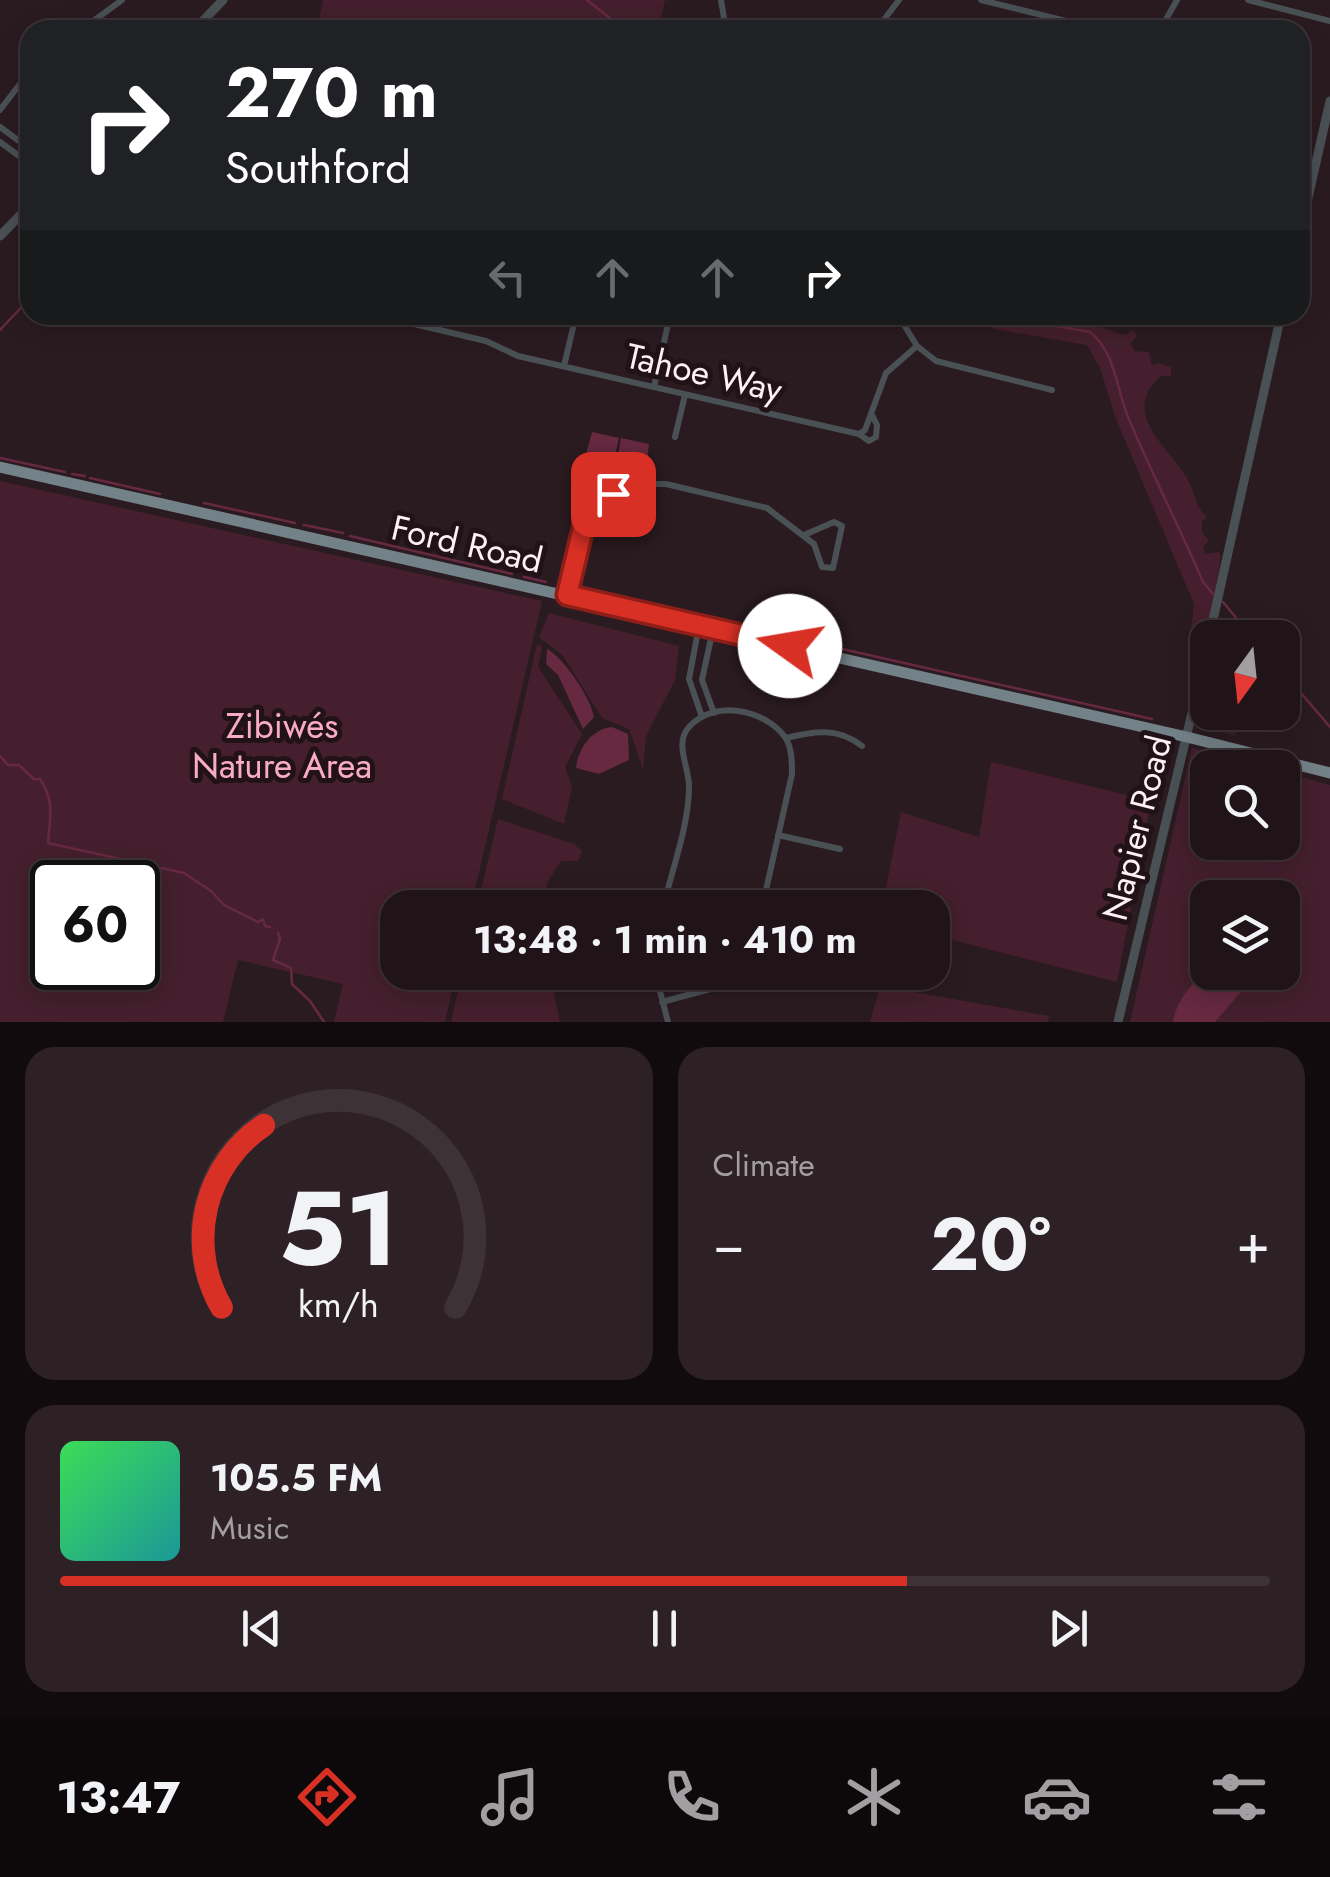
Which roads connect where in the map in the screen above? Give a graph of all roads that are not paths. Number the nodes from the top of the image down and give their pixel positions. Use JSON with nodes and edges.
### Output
{"nodes":[{"id":1,"x":122,"y":0,"type":"edge"},
{"id":2,"x":223,"y":0,"type":"edge"},
{"id":3,"x":900,"y":0,"type":"edge"},
{"id":4,"x":981,"y":0,"type":"edge"},
{"id":5,"x":1248,"y":0,"type":"edge"},
{"id":6,"x":1281,"y":4,"type":"edge"},
{"id":7,"x":95,"y":20,"type":"edge"},
{"id":8,"x":204,"y":20,"type":"edge"},
{"id":9,"x":884,"y":20,"type":"edge"},
{"id":10,"x":1062,"y":20,"type":"edge"},
{"id":11,"x":1330,"y":21,"type":"edge"},
{"id":12,"x":20,"y":83,"type":"edge"},
{"id":13,"x":1330,"y":100,"type":"edge"},
{"id":14,"x":0,"y":110,"type":"edge"},
{"id":15,"x":1310,"y":189,"type":"edge"},
{"id":16,"x":20,"y":215,"type":"edge"},
{"id":17,"x":0,"y":236,"type":"edge"},
{"id":18,"x":420,"y":325,"type":"edge"},
{"id":19,"x":574,"y":325,"type":"edge"},
{"id":20,"x":668,"y":325,"type":"edge"},
{"id":21,"x":904,"y":325,"type":"edge"},
{"id":22,"x":1279,"y":325,"type":"edge"},
{"id":23,"x":917,"y":346,"type":"junction"},
{"id":24,"x":564,"y":366,"type":"junction"},
{"id":25,"x":654,"y":387,"type":"junction"},
{"id":26,"x":1052,"y":390,"type":"dead end"},
{"id":27,"x":685,"y":394,"type":"junction"},
{"id":28,"x":871,"y":414,"type":"junction"},
{"id":29,"x":859,"y":434,"type":"junction"},
{"id":30,"x":675,"y":437,"type":"dead end"},
{"id":31,"x":0,"y":466,"type":"edge"},
{"id":32,"x":804,"y":534,"type":"junction"},
{"id":33,"x":567,"y":595,"type":"junction"},
{"id":34,"x":1213,"y":620,"type":"edge"},
{"id":35,"x":699,"y":625,"type":"junction"},
{"id":36,"x":713,"y":628,"type":"junction"},
{"id":37,"x":714,"y":713,"type":"junction"},
{"id":38,"x":702,"y":718,"type":"junction"},
{"id":39,"x":1190,"y":720,"type":"edge"},
{"id":40,"x":1186,"y":737,"type":"junction"},
{"id":41,"x":786,"y":738,"type":"junction"},
{"id":42,"x":862,"y":746,"type":"dead end"},
{"id":43,"x":1330,"y":773,"type":"edge"},
{"id":44,"x":778,"y":835,"type":"junction"},
{"id":45,"x":840,"y":849,"type":"dead end"},
{"id":46,"x":667,"y":890,"type":"edge"},
{"id":47,"x":766,"y":890,"type":"edge"},
{"id":48,"x":659,"y":990,"type":"edge"},
{"id":49,"x":710,"y":990,"type":"edge"},
{"id":50,"x":662,"y":1002,"type":"junction"},
{"id":51,"x":668,"y":1022,"type":"edge"},
{"id":52,"x":1118,"y":1022,"type":"edge"}],
"edges":[{"from":1,"to":7,"type":"street"},
{"from":2,"to":8,"type":"street"},
{"from":3,"to":9,"type":"street"},
{"from":4,"to":10,"type":"street"},
{"from":5,"to":6,"type":"street"},
{"from":6,"to":11,"type":"street"},
{"from":12,"to":14,"type":"street"},
{"from":13,"to":15,"type":"street"},
{"from":16,"to":17,"type":"street"},
{"from":18,"to":24,"type":"street","name":"Tahoe Way"},
{"from":19,"to":24,"type":"street"},
{"from":20,"to":25,"type":"street"},
{"from":21,"to":23,"type":"street"},
{"from":22,"to":34,"type":"street"},
{"from":23,"to":26,"type":"street"},
{"from":23,"to":28,"type":"street"},
{"from":24,"to":25,"type":"street","name":"Tahoe Way"},
{"from":25,"to":27,"type":"street","name":"Tahoe Way"},
{"from":27,"to":29,"type":"street","name":"Tahoe Way"},
{"from":27,"to":30,"type":"street"},
{"from":28,"to":29,"type":"street"},
{"from":28,"to":29,"type":"street"},
{"from":31,"to":33,"type":"main road","name":"Ford Road"},
{"from":32,"to":32,"type":"street"},
{"from":32,"to":33,"type":"street"},
{"from":33,"to":35,"type":"main road","name":"Ford Road"},
{"from":35,"to":36,"type":"main road","name":"Ford Road"},
{"from":35,"to":38,"type":"street"},
{"from":36,"to":37,"type":"street"},
{"from":36,"to":40,"type":"main road","name":"Ford Road"},
{"from":37,"to":38,"type":"street"},
{"from":37,"to":41,"type":"street"},
{"from":38,"to":46,"type":"street"},
{"from":39,"to":40,"type":"street","name":"Napier Road"},
{"from":40,"to":43,"type":"main road","name":"Ford Road"},
{"from":40,"to":52,"type":"street","name":"Napier Road"},
{"from":41,"to":42,"type":"street"},
{"from":41,"to":44,"type":"street"},
{"from":44,"to":45,"type":"street"},
{"from":44,"to":47,"type":"street"},
{"from":48,"to":50,"type":"street"},
{"from":49,"to":50,"type":"street"},
{"from":50,"to":51,"type":"street"}]}
